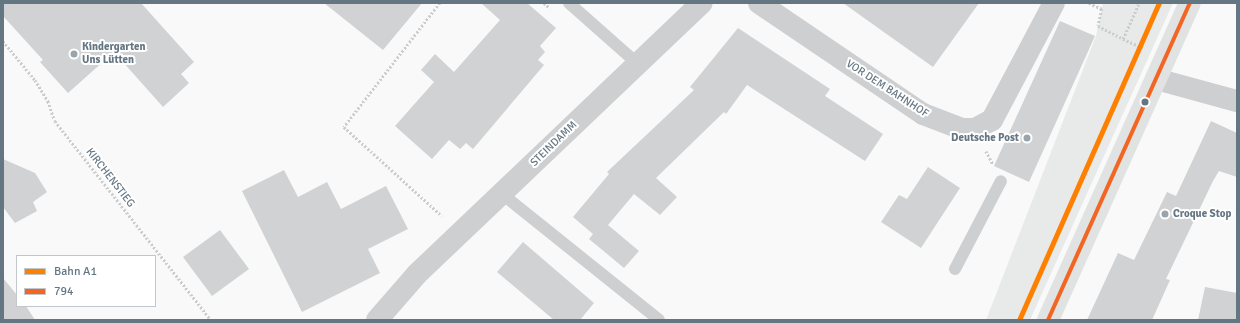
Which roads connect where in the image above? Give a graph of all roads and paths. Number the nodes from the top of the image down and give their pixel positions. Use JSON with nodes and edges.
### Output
{"nodes":[{"id":1,"x":440,"y":3,"type":"edge"},
{"id":2,"x":569,"y":3,"type":"edge"},
{"id":3,"x":702,"y":3,"type":"edge"},
{"id":4,"x":759,"y":3,"type":"edge"},
{"id":5,"x":1054,"y":3,"type":"edge"},
{"id":6,"x":1089,"y":3,"type":"edge"},
{"id":7,"x":1139,"y":3,"type":"edge"},
{"id":8,"x":1190,"y":3,"type":"edge"},
{"id":9,"x":3,"y":41,"type":"edge"},
{"id":10,"x":638,"y":64,"type":"junction"},
{"id":11,"x":1156,"y":79,"type":"junction"},
{"id":12,"x":1237,"y":101,"type":"edge"},
{"id":13,"x":975,"y":129,"type":"junction"},
{"id":14,"x":1001,"y":181,"type":"joint"},
{"id":15,"x":502,"y":194,"type":"junction"},
{"id":16,"x":462,"y":234,"type":"junction"},
{"id":17,"x":955,"y":269,"type":"dead end"},
{"id":18,"x":407,"y":284,"type":"junction"},
{"id":19,"x":1050,"y":319,"type":"edge"},
{"id":20,"x":211,"y":320,"type":"edge"},
{"id":21,"x":378,"y":320,"type":"edge"},
{"id":22,"x":396,"y":320,"type":"edge"},
{"id":23,"x":659,"y":320,"type":"edge"}],
"edges":[{"from":1,"to":16,"type":"path"},
{"from":2,"to":10,"type":"lane"},
{"from":3,"to":10,"type":"street","name":"STEINDAMM"},
{"from":4,"to":13,"type":"street","name":"VOR DEM BAHNHOF"},
{"from":5,"to":13,"type":"street"},
{"from":6,"to":7,"type":"path"},
{"from":8,"to":11,"type":"main road"},
{"from":9,"to":20,"type":"path","name":"KIRCHENSTIEG"},
{"from":10,"to":15,"type":"street","name":"STEINDAMM"},
{"from":11,"to":12,"type":"street"},
{"from":11,"to":19,"type":"main road"},
{"from":13,"to":14,"type":"path"},
{"from":14,"to":17,"type":"lane"},
{"from":15,"to":16,"type":"street","name":"STEINDAMM"},
{"from":15,"to":23,"type":"lane"},
{"from":16,"to":18,"type":"street","name":"STEINDAMM"},
{"from":18,"to":21,"type":"street","name":"STEINDAMM"},
{"from":18,"to":22,"type":"street"}]}
